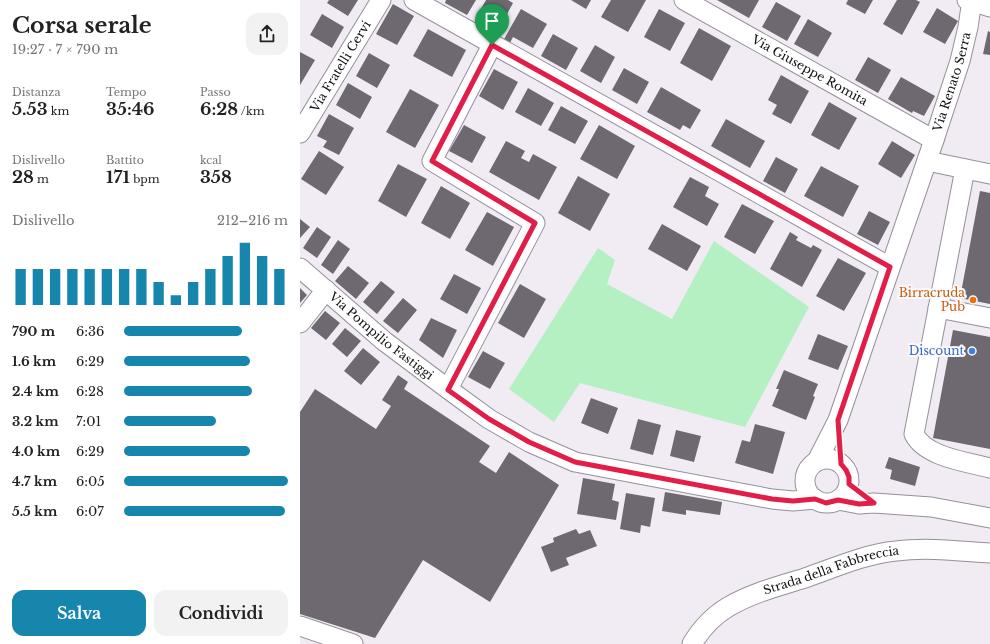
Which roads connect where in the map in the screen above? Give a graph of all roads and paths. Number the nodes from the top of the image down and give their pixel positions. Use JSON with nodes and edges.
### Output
{"nodes":[{"id":1,"x":381,"y":0,"type":"edge"},
{"id":2,"x":414,"y":0,"type":"edge"},
{"id":3,"x":684,"y":0,"type":"edge"},
{"id":4,"x":970,"y":0,"type":"edge"},
{"id":5,"x":990,"y":6,"type":"edge"},
{"id":6,"x":492,"y":45,"type":"junction"},
{"id":7,"x":307,"y":107,"type":"edge"},
{"id":8,"x":300,"y":133,"type":"edge"},
{"id":9,"x":934,"y":140,"type":"junction"},
{"id":10,"x":927,"y":161,"type":"junction"},
{"id":11,"x":965,"y":169,"type":"junction"},
{"id":12,"x":990,"y":174,"type":"edge"},
{"id":13,"x":890,"y":267,"type":"junction"},
{"id":14,"x":300,"y":268,"type":"edge"},
{"id":15,"x":326,"y":290,"type":"junction"},
{"id":16,"x":938,"y":308,"type":"junction"},
{"id":17,"x":990,"y":318,"type":"edge"},
{"id":18,"x":300,"y":323,"type":"edge"},
{"id":19,"x":448,"y":390,"type":"junction"},
{"id":20,"x":838,"y":420,"type":"junction"},
{"id":21,"x":841,"y":464,"type":"junction"},
{"id":22,"x":812,"y":468,"type":"junction"},
{"id":23,"x":990,"y":468,"type":"edge"},
{"id":24,"x":849,"y":484,"type":"junction"},
{"id":25,"x":772,"y":499,"type":"junction"},
{"id":26,"x":815,"y":499,"type":"junction"},
{"id":27,"x":838,"y":500,"type":"junction"},
{"id":28,"x":874,"y":503,"type":"junction"},
{"id":29,"x":990,"y":518,"type":"edge"},
{"id":30,"x":990,"y":553,"type":"edge"},
{"id":31,"x":300,"y":626,"type":"edge"},
{"id":32,"x":353,"y":644,"type":"edge"},
{"id":33,"x":692,"y":644,"type":"edge"}],
"edges":[{"from":1,"to":7,"type":"street","name":"Via Fratelli Cervi"},
{"from":2,"to":6,"type":"street"},
{"from":3,"to":9,"type":"street","name":"Via Giuseppe Romita"},
{"from":4,"to":5,"type":"street","name":"Via Renato Serra"},
{"from":4,"to":9,"type":"street","name":"Via Renato Serra"},
{"from":6,"to":13,"type":"street"},
{"from":6,"to":19,"type":"street"},
{"from":7,"to":8,"type":"street","name":"Via Fratelli Cervi"},
{"from":9,"to":10,"type":"street","name":"Via Renato Serra"},
{"from":10,"to":11,"type":"street"},
{"from":10,"to":13,"type":"street","name":"Via Renato Serra"},
{"from":11,"to":12,"type":"street"},
{"from":11,"to":16,"type":"street"},
{"from":13,"to":20,"type":"street","name":"Via Renato Serra"},
{"from":14,"to":15,"type":"street","name":"Via Pompilio Fastiggi"},
{"from":15,"to":18,"type":"street","name":"Via Pompilio Fastiggi"},
{"from":15,"to":19,"type":"street","name":"Via Pompilio Fastiggi"},
{"from":16,"to":17,"type":"street"},
{"from":16,"to":23,"type":"street"},
{"from":19,"to":25,"type":"street","name":"Via Pompilio Fastiggi"},
{"from":20,"to":21,"type":"street","name":"Via Renato Serra"},
{"from":20,"to":22,"type":"street","name":"Via Renato Serra"},
{"from":21,"to":22,"type":"street"},
{"from":21,"to":24,"type":"street"},
{"from":22,"to":25,"type":"street"},
{"from":22,"to":26,"type":"street"},
{"from":24,"to":27,"type":"street"},
{"from":24,"to":28,"type":"street"},
{"from":25,"to":26,"type":"street","name":"Via Pompilio Fastiggi"},
{"from":26,"to":27,"type":"street"},
{"from":27,"to":28,"type":"street"},
{"from":28,"to":29,"type":"street"},
{"from":30,"to":33,"type":"street","name":"Strada della Fabbreccia"},
{"from":31,"to":32,"type":"street"}]}
